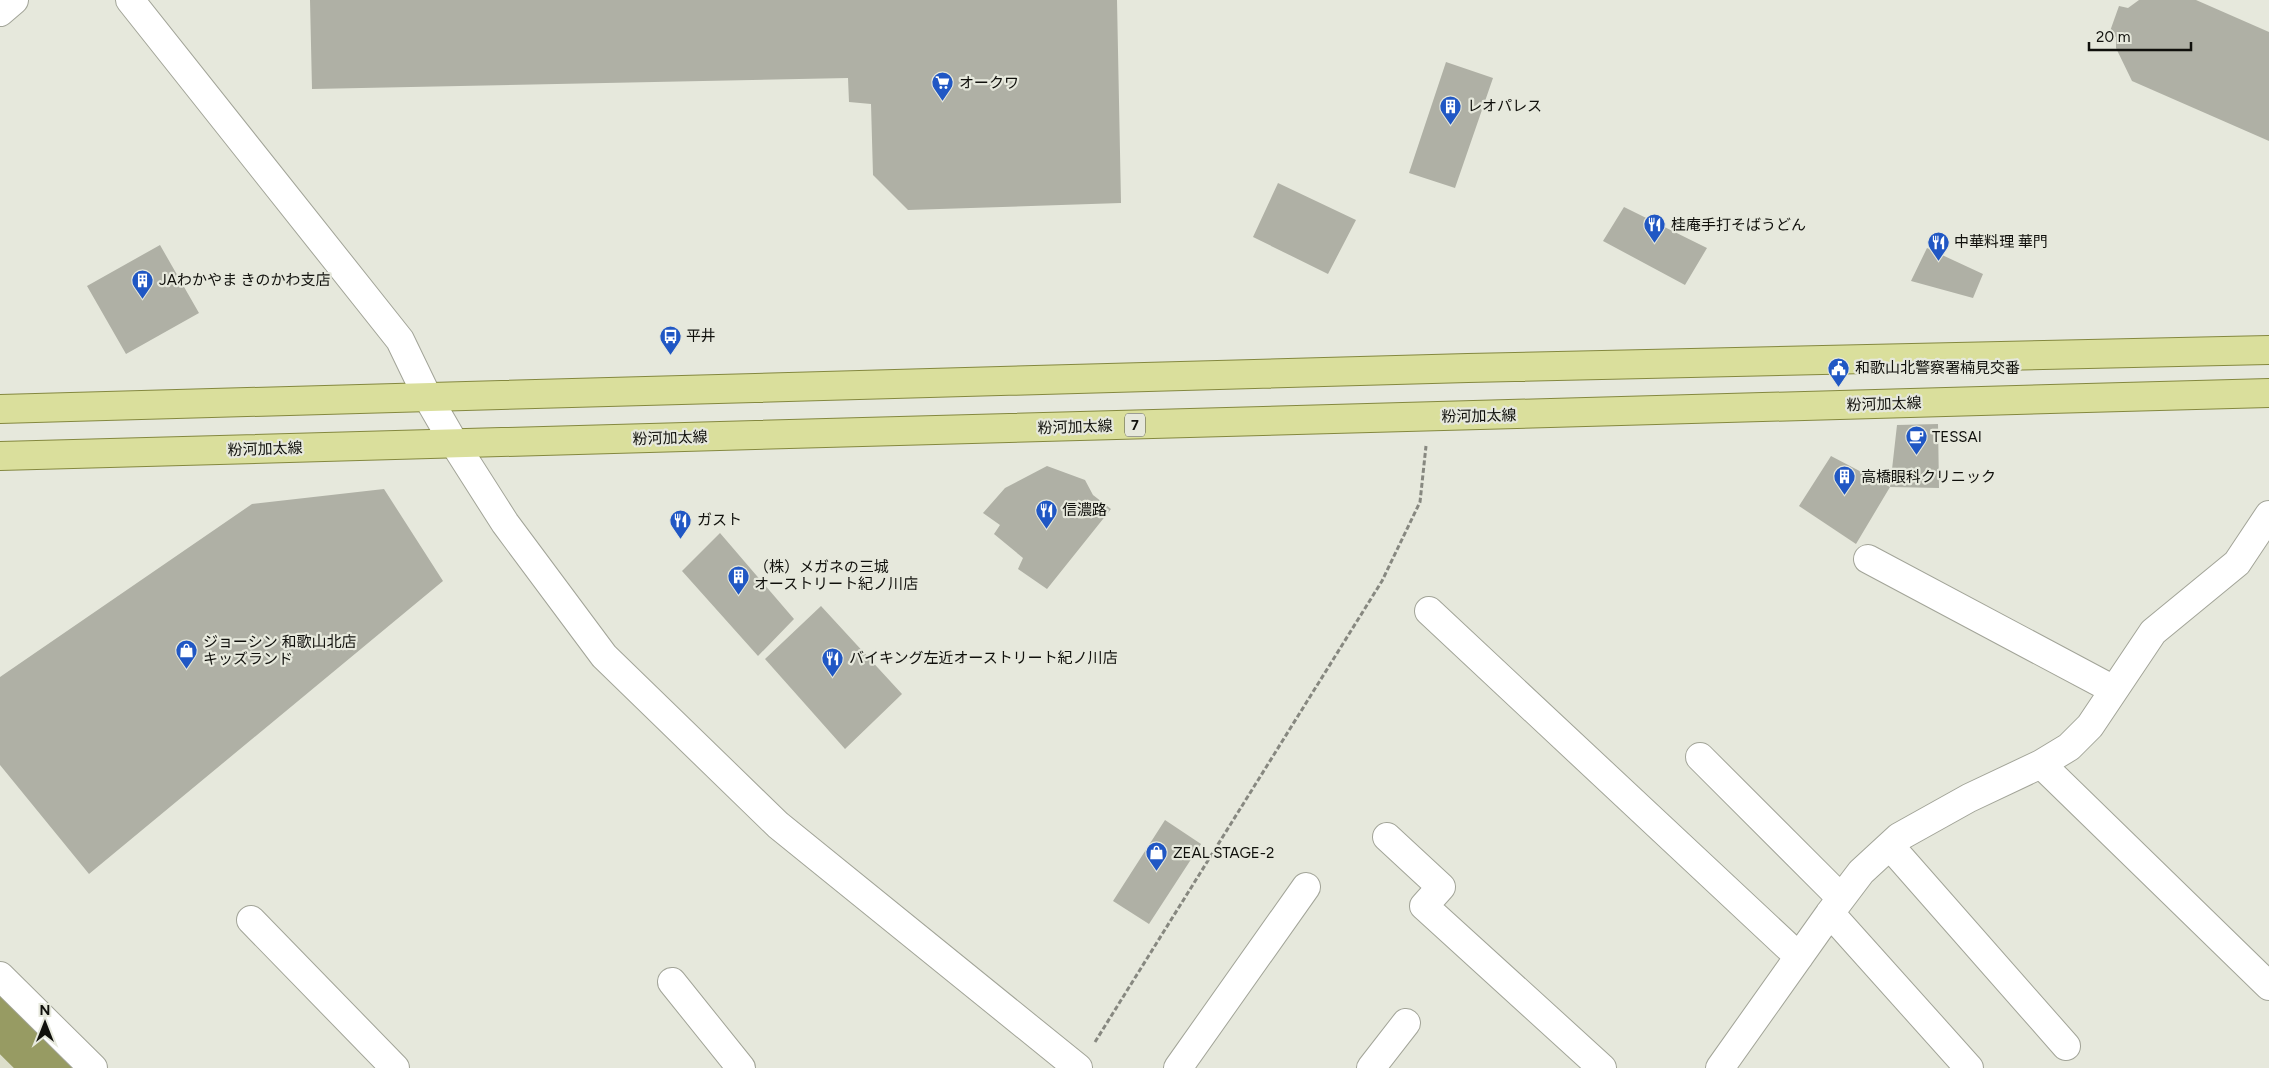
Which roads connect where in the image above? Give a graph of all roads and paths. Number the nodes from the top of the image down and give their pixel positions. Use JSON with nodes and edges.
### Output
{"nodes":[{"id":1,"x":14,"y":0,"type":"edge"},
{"id":2,"x":130,"y":0,"type":"edge"},
{"id":3,"x":0,"y":12,"type":"edge"},
{"id":4,"x":2269,"y":350,"type":"edge"},
{"id":5,"x":2269,"y":393,"type":"edge"},
{"id":6,"x":428,"y":398,"type":"junction"},
{"id":7,"x":0,"y":408,"type":"edge"},
{"id":8,"x":454,"y":443,"type":"junction"},
{"id":9,"x":1426,"y":445,"type":"dead end"},
{"id":10,"x":0,"y":456,"type":"edge"},
{"id":11,"x":2269,"y":515,"type":"edge"},
{"id":12,"x":1868,"y":559,"type":"dead end"},
{"id":13,"x":1429,"y":612,"type":"dead end"},
{"id":14,"x":2114,"y":690,"type":"junction"},
{"id":15,"x":1700,"y":757,"type":"dead end"},
{"id":16,"x":2041,"y":764,"type":"junction"},
{"id":17,"x":1388,"y":837,"type":"dead end"},
{"id":18,"x":1890,"y":846,"type":"junction"},
{"id":19,"x":1306,"y":887,"type":"dead end"},
{"id":20,"x":1836,"y":905,"type":"junction"},
{"id":21,"x":251,"y":920,"type":"dead end"},
{"id":22,"x":1799,"y":957,"type":"junction"},
{"id":23,"x":0,"y":976,"type":"edge"},
{"id":24,"x":672,"y":982,"type":"dead end"},
{"id":25,"x":2269,"y":986,"type":"edge"},
{"id":26,"x":1406,"y":1023,"type":"dead end"},
{"id":27,"x":2066,"y":1046,"type":"dead end"},
{"id":28,"x":1074,"y":1065,"type":"edge"},
{"id":29,"x":93,"y":1068,"type":"edge"},
{"id":30,"x":395,"y":1068,"type":"edge"},
{"id":31,"x":741,"y":1068,"type":"edge"},
{"id":32,"x":1178,"y":1068,"type":"edge"},
{"id":33,"x":1371,"y":1068,"type":"edge"},
{"id":34,"x":1602,"y":1068,"type":"edge"},
{"id":35,"x":1720,"y":1068,"type":"edge"},
{"id":36,"x":1969,"y":1068,"type":"edge"}],
"edges":[{"from":1,"to":3,"type":"street"},
{"from":2,"to":6,"type":"street"},
{"from":4,"to":6,"type":"main road"},
{"from":5,"to":8,"type":"main road","name":"粉河加太線","number":"7"},
{"from":6,"to":7,"type":"main road"},
{"from":6,"to":8,"type":"street"},
{"from":8,"to":10,"type":"main road","name":"粉河加太線","number":"7"},
{"from":8,"to":28,"type":"street"},
{"from":9,"to":28,"type":"path"},
{"from":11,"to":14,"type":"street"},
{"from":12,"to":14,"type":"street"},
{"from":13,"to":22,"type":"street"},
{"from":14,"to":16,"type":"street"},
{"from":15,"to":20,"type":"street"},
{"from":16,"to":18,"type":"street"},
{"from":16,"to":25,"type":"street"},
{"from":17,"to":34,"type":"street"},
{"from":18,"to":20,"type":"street"},
{"from":18,"to":27,"type":"street"},
{"from":19,"to":32,"type":"street"},
{"from":20,"to":22,"type":"street"},
{"from":20,"to":36,"type":"street"},
{"from":21,"to":30,"type":"street"},
{"from":22,"to":35,"type":"street"},
{"from":23,"to":29,"type":"street"},
{"from":24,"to":31,"type":"street"},
{"from":26,"to":33,"type":"street"}]}
